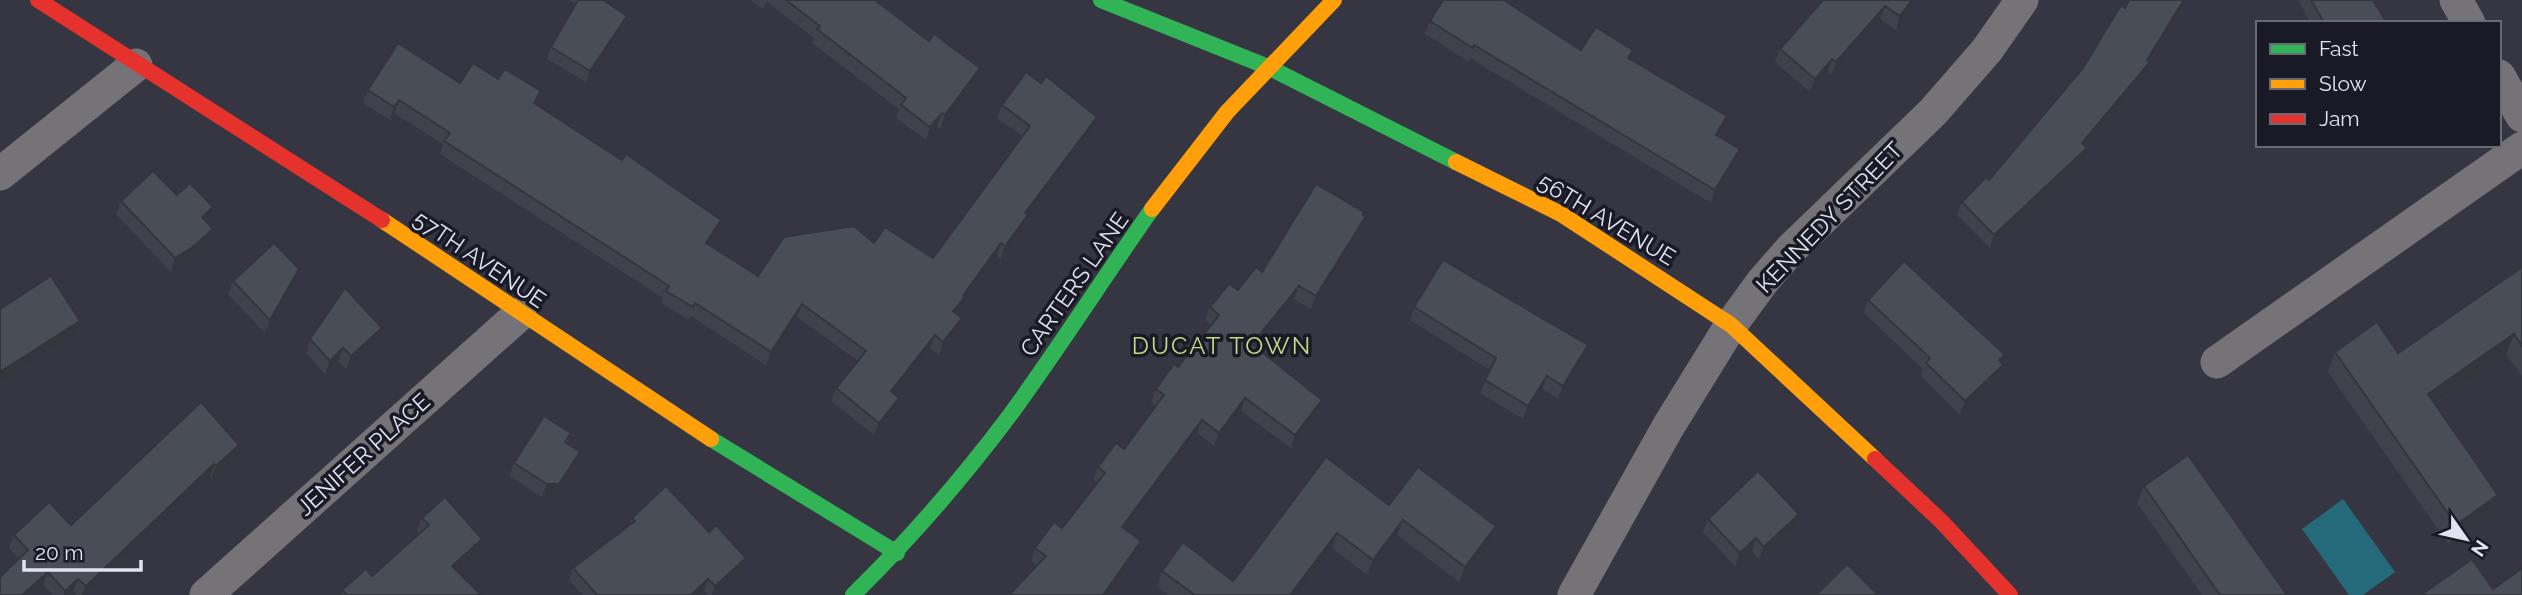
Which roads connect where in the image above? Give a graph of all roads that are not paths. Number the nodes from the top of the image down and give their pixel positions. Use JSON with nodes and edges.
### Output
{"nodes":[{"id":1,"x":38,"y":0,"type":"edge"},
{"id":2,"x":1101,"y":0,"type":"edge"},
{"id":3,"x":1334,"y":0,"type":"edge"},
{"id":4,"x":2022,"y":0,"type":"edge"},
{"id":5,"x":2456,"y":0,"type":"edge"},
{"id":6,"x":2468,"y":21,"type":"edge"},
{"id":7,"x":136,"y":65,"type":"junction"},
{"id":8,"x":1268,"y":67,"type":"junction"},
{"id":9,"x":2501,"y":79,"type":"edge"},
{"id":10,"x":2522,"y":116,"type":"edge"},
{"id":11,"x":2522,"y":148,"type":"edge"},
{"id":12,"x":0,"y":174,"type":"edge"},
{"id":13,"x":520,"y":314,"type":"junction"},
{"id":14,"x":1731,"y":325,"type":"junction"},
{"id":15,"x":2217,"y":362,"type":"dead end"},
{"id":16,"x":897,"y":553,"type":"junction"},
{"id":17,"x":206,"y":595,"type":"edge"},
{"id":18,"x":853,"y":595,"type":"edge"},
{"id":19,"x":1574,"y":595,"type":"edge"},
{"id":20,"x":2010,"y":595,"type":"edge"}],
"edges":[{"from":1,"to":7,"type":"street","name":"57TH AVENUE"},
{"from":2,"to":8,"type":"street","name":"56TH AVENUE"},
{"from":3,"to":8,"type":"street","name":"CARTERS LANE"},
{"from":4,"to":14,"type":"street","name":"KENNEDY STREET"},
{"from":5,"to":6,"type":"street"},
{"from":7,"to":12,"type":"street"},
{"from":7,"to":13,"type":"street","name":"57TH AVENUE"},
{"from":8,"to":14,"type":"street","name":"56TH AVENUE"},
{"from":8,"to":16,"type":"street","name":"CARTERS LANE"},
{"from":9,"to":10,"type":"street"},
{"from":11,"to":15,"type":"street"},
{"from":13,"to":16,"type":"street","name":"57TH AVENUE"},
{"from":13,"to":17,"type":"street","name":"JENIFER PLACE"},
{"from":14,"to":19,"type":"street","name":"KENNEDY STREET"},
{"from":14,"to":20,"type":"street","name":"56TH AVENUE"},
{"from":16,"to":18,"type":"street","name":"CARTERS LANE"}]}
